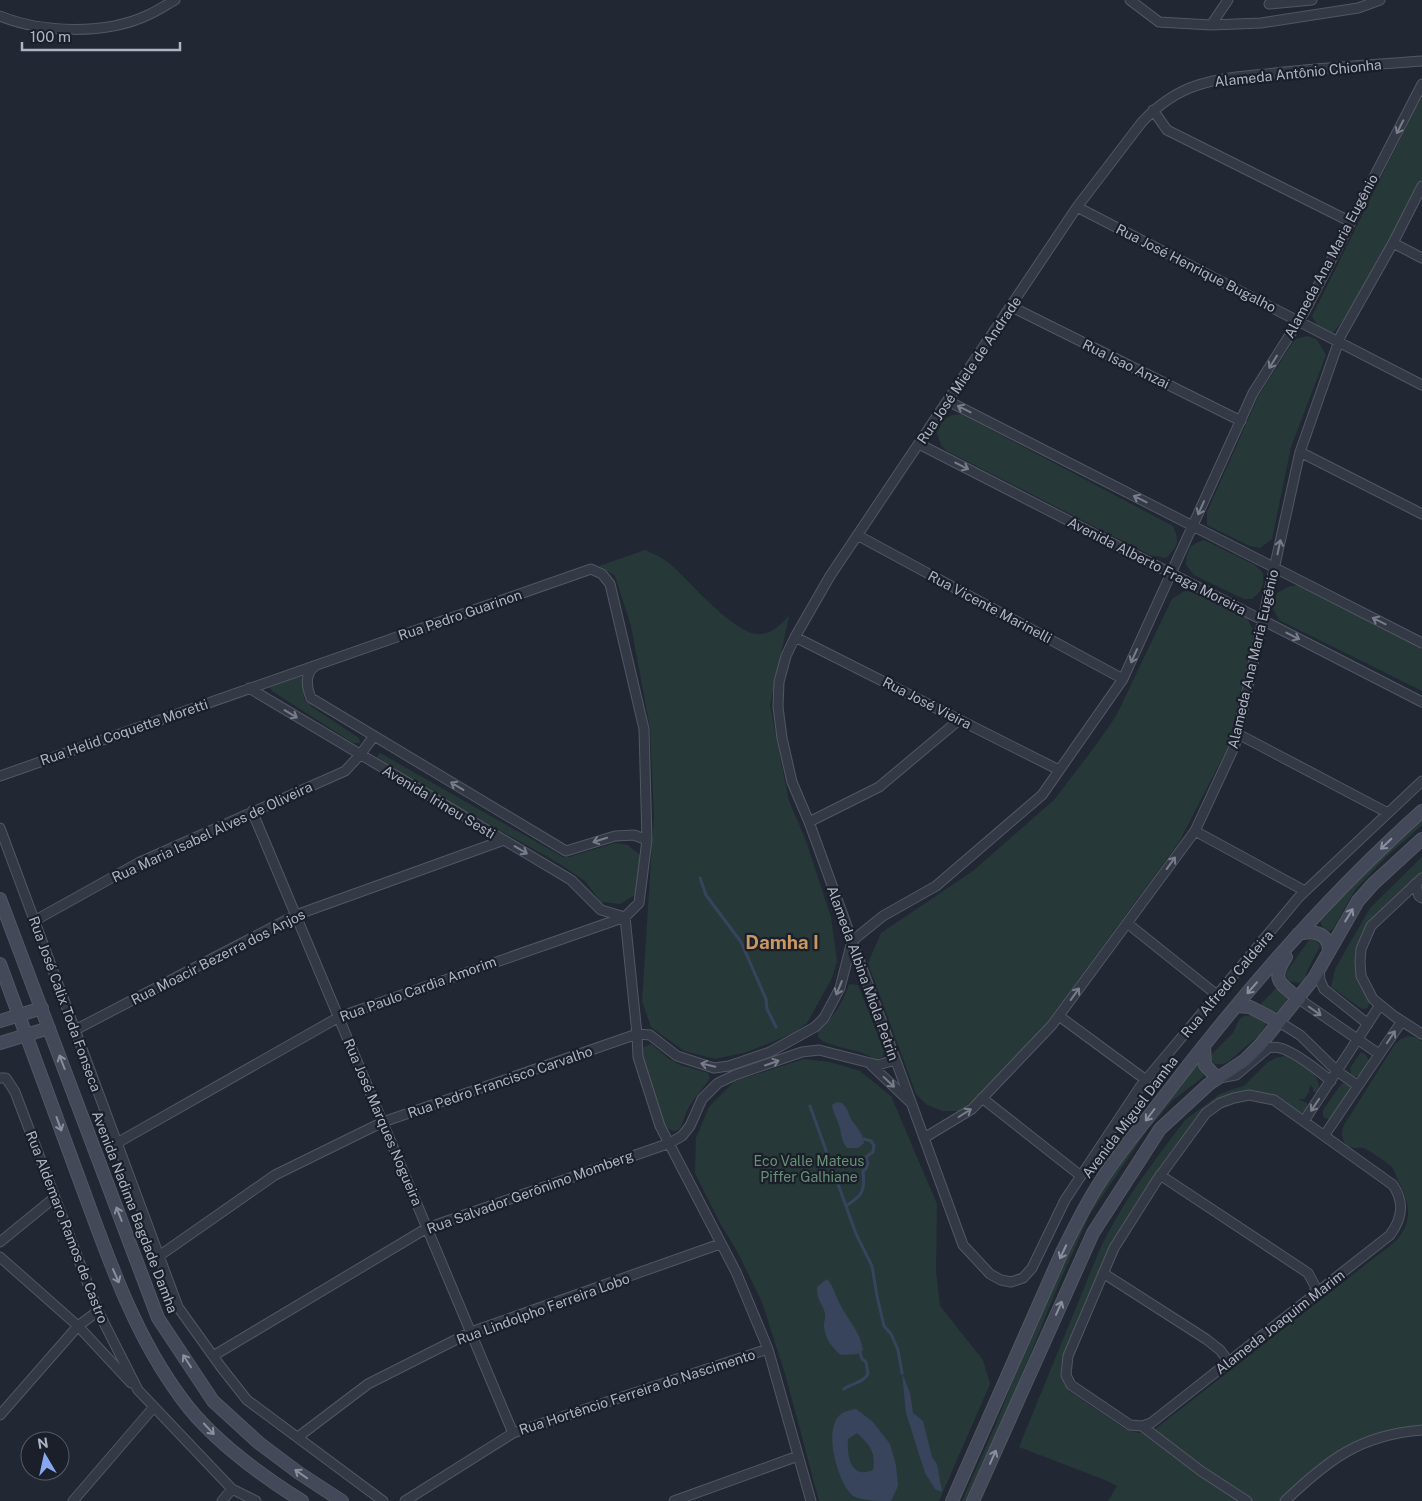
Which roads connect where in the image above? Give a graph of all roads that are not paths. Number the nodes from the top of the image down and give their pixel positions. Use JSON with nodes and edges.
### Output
{"nodes":[{"id":1,"x":175,"y":0,"type":"edge"},
{"id":2,"x":1130,"y":0,"type":"edge"},
{"id":3,"x":1228,"y":0,"type":"edge"},
{"id":4,"x":1312,"y":0,"type":"edge"},
{"id":5,"x":1380,"y":0,"type":"edge"},
{"id":6,"x":1269,"y":4,"type":"dead end"},
{"id":7,"x":0,"y":16,"type":"edge"},
{"id":8,"x":1211,"y":25,"type":"junction"},
{"id":9,"x":1422,"y":62,"type":"edge"},
{"id":10,"x":1422,"y":84,"type":"edge"},
{"id":11,"x":1153,"y":110,"type":"junction"},
{"id":12,"x":1422,"y":186,"type":"edge"},
{"id":13,"x":1077,"y":207,"type":"junction"},
{"id":14,"x":1351,"y":222,"type":"junction"},
{"id":15,"x":1393,"y":243,"type":"junction"},
{"id":16,"x":1422,"y":258,"type":"edge"},
{"id":17,"x":1012,"y":307,"type":"junction"},
{"id":18,"x":1298,"y":321,"type":"junction"},
{"id":19,"x":1338,"y":342,"type":"junction"},
{"id":20,"x":1422,"y":385,"type":"edge"},
{"id":21,"x":948,"y":401,"type":"junction"},
{"id":22,"x":1241,"y":421,"type":"junction"},
{"id":23,"x":919,"y":444,"type":"junction"},
{"id":24,"x":1300,"y":452,"type":"junction"},
{"id":25,"x":1422,"y":514,"type":"edge"},
{"id":26,"x":1193,"y":526,"type":"junction"},
{"id":27,"x":857,"y":535,"type":"junction"},
{"id":28,"x":1274,"y":568,"type":"junction"},
{"id":29,"x":1171,"y":573,"type":"junction"},
{"id":30,"x":1263,"y":620,"type":"junction"},
{"id":31,"x":794,"y":637,"type":"junction"},
{"id":32,"x":1422,"y":643,"type":"edge"},
{"id":33,"x":318,"y":665,"type":"junction"},
{"id":34,"x":1123,"y":679,"type":"junction"},
{"id":35,"x":249,"y":688,"type":"junction"},
{"id":36,"x":1422,"y":702,"type":"edge"},
{"id":37,"x":959,"y":720,"type":"junction"},
{"id":38,"x":1238,"y":734,"type":"junction"},
{"id":39,"x":374,"y":736,"type":"junction"},
{"id":40,"x":360,"y":755,"type":"junction"},
{"id":41,"x":1059,"y":770,"type":"junction"},
{"id":42,"x":0,"y":776,"type":"edge"},
{"id":43,"x":1422,"y":781,"type":"edge"},
{"id":44,"x":252,"y":811,"type":"junction"},
{"id":45,"x":1422,"y":811,"type":"edge"},
{"id":46,"x":1388,"y":813,"type":"junction"},
{"id":47,"x":808,"y":822,"type":"junction"},
{"id":48,"x":0,"y":828,"type":"edge"},
{"id":49,"x":1195,"y":830,"type":"junction"},
{"id":50,"x":1422,"y":839,"type":"edge"},
{"id":51,"x":504,"y":840,"type":"junction"},
{"id":52,"x":647,"y":840,"type":"junction"},
{"id":53,"x":1419,"y":881,"type":"edge"},
{"id":54,"x":1305,"y":891,"type":"junction"},
{"id":55,"x":1422,"y":898,"type":"edge"},
{"id":56,"x":0,"y":899,"type":"edge"},
{"id":57,"x":296,"y":915,"type":"junction"},
{"id":58,"x":625,"y":917,"type":"junction"},
{"id":59,"x":34,"y":921,"type":"junction"},
{"id":60,"x":1127,"y":923,"type":"junction"},
{"id":61,"x":1298,"y":935,"type":"junction"},
{"id":62,"x":852,"y":941,"type":"junction"},
{"id":63,"x":1329,"y":950,"type":"junction"},
{"id":64,"x":0,"y":964,"type":"edge"},
{"id":65,"x":1319,"y":969,"type":"junction"},
{"id":66,"x":1217,"y":995,"type":"junction"},
{"id":67,"x":1299,"y":999,"type":"junction"},
{"id":68,"x":1377,"y":1002,"type":"junction"},
{"id":69,"x":1237,"y":1006,"type":"junction"},
{"id":70,"x":42,"y":1008,"type":"junction"},
{"id":71,"x":19,"y":1015,"type":"junction"},
{"id":72,"x":1059,"y":1016,"type":"junction"},
{"id":73,"x":339,"y":1017,"type":"junction"},
{"id":74,"x":0,"y":1021,"type":"edge"},
{"id":75,"x":1402,"y":1021,"type":"junction"},
{"id":76,"x":1279,"y":1022,"type":"junction"},
{"id":77,"x":1368,"y":1024,"type":"junction"},
{"id":78,"x":49,"y":1028,"type":"junction"},
{"id":79,"x":75,"y":1030,"type":"junction"},
{"id":80,"x":637,"y":1034,"type":"junction"},
{"id":81,"x":1422,"y":1034,"type":"edge"},
{"id":82,"x":26,"y":1035,"type":"junction"},
{"id":83,"x":1358,"y":1040,"type":"junction"},
{"id":84,"x":0,"y":1043,"type":"edge"},
{"id":85,"x":1204,"y":1045,"type":"junction"},
{"id":86,"x":1379,"y":1054,"type":"junction"},
{"id":87,"x":895,"y":1060,"type":"junction"},
{"id":88,"x":867,"y":1062,"type":"junction"},
{"id":89,"x":1337,"y":1071,"type":"junction"},
{"id":90,"x":3,"y":1078,"type":"edge"},
{"id":91,"x":1217,"y":1078,"type":"junction"},
{"id":92,"x":1146,"y":1080,"type":"junction"},
{"id":93,"x":1331,"y":1080,"type":"junction"},
{"id":94,"x":1358,"y":1086,"type":"junction"},
{"id":95,"x":982,"y":1098,"type":"junction"},
{"id":96,"x":911,"y":1103,"type":"junction"},
{"id":97,"x":1304,"y":1121,"type":"junction"},
{"id":98,"x":383,"y":1122,"type":"junction"},
{"id":99,"x":1324,"y":1136,"type":"junction"},
{"id":100,"x":924,"y":1138,"type":"junction"},
{"id":101,"x":117,"y":1143,"type":"junction"},
{"id":102,"x":670,"y":1143,"type":"junction"},
{"id":103,"x":1160,"y":1175,"type":"junction"},
{"id":104,"x":1081,"y":1176,"type":"junction"},
{"id":105,"x":54,"y":1198,"type":"junction"},
{"id":106,"x":427,"y":1228,"type":"junction"},
{"id":107,"x":0,"y":1242,"type":"edge"},
{"id":108,"x":720,"y":1244,"type":"junction"},
{"id":109,"x":0,"y":1256,"type":"edge"},
{"id":110,"x":159,"y":1256,"type":"junction"},
{"id":111,"x":1103,"y":1273,"type":"junction"},
{"id":112,"x":1011,"y":1282,"type":"joint"},
{"id":113,"x":1315,"y":1294,"type":"junction"},
{"id":114,"x":98,"y":1311,"type":"junction"},
{"id":115,"x":78,"y":1326,"type":"junction"},
{"id":116,"x":471,"y":1332,"type":"junction"},
{"id":117,"x":768,"y":1349,"type":"junction"},
{"id":118,"x":213,"y":1356,"type":"junction"},
{"id":119,"x":1229,"y":1362,"type":"junction"},
{"id":120,"x":138,"y":1390,"type":"junction"},
{"id":121,"x":154,"y":1408,"type":"junction"},
{"id":122,"x":0,"y":1414,"type":"edge"},
{"id":123,"x":1142,"y":1426,"type":"junction"},
{"id":124,"x":1422,"y":1430,"type":"edge"},
{"id":125,"x":513,"y":1433,"type":"junction"},
{"id":126,"x":298,"y":1437,"type":"junction"},
{"id":127,"x":798,"y":1456,"type":"junction"},
{"id":128,"x":232,"y":1489,"type":"junction"},
{"id":129,"x":73,"y":1501,"type":"edge"},
{"id":130,"x":222,"y":1501,"type":"edge"},
{"id":131,"x":256,"y":1501,"type":"edge"},
{"id":132,"x":302,"y":1501,"type":"edge"},
{"id":133,"x":342,"y":1501,"type":"edge"},
{"id":134,"x":383,"y":1501,"type":"edge"},
{"id":135,"x":405,"y":1501,"type":"edge"},
{"id":136,"x":674,"y":1501,"type":"edge"},
{"id":137,"x":811,"y":1501,"type":"edge"},
{"id":138,"x":952,"y":1501,"type":"edge"},
{"id":139,"x":973,"y":1501,"type":"edge"},
{"id":140,"x":1248,"y":1501,"type":"edge"},
{"id":141,"x":1285,"y":1501,"type":"edge"}],
"edges":[{"from":1,"to":7,"type":"street"},
{"from":2,"to":8,"type":"street"},
{"from":3,"to":8,"type":"street"},
{"from":4,"to":6,"type":"street"},
{"from":5,"to":8,"type":"street"},
{"from":9,"to":11,"type":"street","name":"Alameda Antônio Chionha"},
{"from":10,"to":14,"type":"street","name":"Alameda Ana Maria Eugênio","one_way":true},
{"from":11,"to":13,"type":"street","name":"Rua José Miele de Andrade"},
{"from":11,"to":14,"type":"street"},
{"from":12,"to":15,"type":"street","name":"Alameda Ana Maria Eugênio"},
{"from":13,"to":17,"type":"street","name":"Rua José Miele de Andrade"},
{"from":13,"to":18,"type":"street","name":"Rua José Henrique Bugalho"},
{"from":14,"to":18,"type":"street","name":"Alameda Ana Maria Eugênio"},
{"from":15,"to":16,"type":"street"},
{"from":15,"to":19,"type":"street","name":"Alameda Ana Maria Eugênio"},
{"from":17,"to":21,"type":"street","name":"Rua José Miele de Andrade"},
{"from":17,"to":22,"type":"street","name":"Rua Isao Anzai"},
{"from":18,"to":19,"type":"street","name":"Rua José Henrique Bugalho"},
{"from":18,"to":22,"type":"street","name":"Alameda Ana Maria Eugênio","one_way":true},
{"from":19,"to":20,"type":"street","name":"Rua José Henrique Bugalho"},
{"from":19,"to":24,"type":"street","name":"Alameda Ana Maria Eugênio"},
{"from":21,"to":23,"type":"street","name":"Rua José Miele de Andrade"},
{"from":26,"to":21,"type":"street","one_way":true},
{"from":22,"to":26,"type":"street","name":"Alameda Ana Maria Eugênio","one_way":true},
{"from":23,"to":27,"type":"street","name":"Rua José Miele de Andrade"},
{"from":23,"to":29,"type":"street","name":"Avenida Alberto Fraga Moreira","one_way":true},
{"from":24,"to":25,"type":"street"},
{"from":28,"to":24,"type":"street","name":"Alameda Ana Maria Eugênio","one_way":true},
{"from":26,"to":28,"type":"street"},
{"from":26,"to":29,"type":"street","name":"Alameda Ana Maria Eugênio"},
{"from":27,"to":31,"type":"street","name":"Rua José Miele de Andrade"},
{"from":27,"to":34,"type":"street","name":"Rua Vicente Marinelli"},
{"from":28,"to":30,"type":"street","name":"Alameda Ana Maria Eugênio"},
{"from":32,"to":28,"type":"street","one_way":true},
{"from":29,"to":30,"type":"street","name":"Avenida Alberto Fraga Moreira"},
{"from":29,"to":34,"type":"street","name":"Alameda Ana Maria Eugênio","one_way":true},
{"from":30,"to":36,"type":"street","name":"Avenida Alberto Fraga Moreira","one_way":true},
{"from":30,"to":38,"type":"street","name":"Alameda Ana Maria Eugênio"},
{"from":31,"to":37,"type":"street","name":"Rua José Vieira"},
{"from":31,"to":47,"type":"street","name":"Alameda Albina Miola Petrin"},
{"from":33,"to":35,"type":"street","name":"Rua Pedro Guarinon"},
{"from":33,"to":39,"type":"street","name":"Avenida Irineu Sesti"},
{"from":33,"to":52,"type":"street","name":"Rua Pedro Guarinon"},
{"from":34,"to":41,"type":"street","name":"Alameda Ana Maria Eugênio"},
{"from":35,"to":40,"type":"street","name":"Avenida Irineu Sesti","one_way":true},
{"from":35,"to":42,"type":"street","name":"Rua Helid Coquette Moretti"},
{"from":37,"to":41,"type":"street","name":"Rua José Vieira"},
{"from":37,"to":47,"type":"street"},
{"from":38,"to":46,"type":"street"},
{"from":38,"to":49,"type":"street","name":"Alameda Ana Maria Eugênio"},
{"from":39,"to":40,"type":"street","name":"Rua Maria Isabel Alves de Oliveira"},
{"from":52,"to":39,"type":"street","name":"Avenida Irineu Sesti","one_way":true},
{"from":40,"to":44,"type":"street","name":"Rua Maria Isabel Alves de Oliveira"},
{"from":40,"to":51,"type":"street","name":"Avenida Irineu Sesti"},
{"from":41,"to":62,"type":"street","name":"Alameda Ana Maria Eugênio"},
{"from":43,"to":46,"type":"street","name":"Rua Alfredo Caldeira"},
{"from":44,"to":57,"type":"street","name":"Rua José Marques Nogueira"},
{"from":44,"to":59,"type":"street","name":"Rua Maria Isabel Alves de Oliveira"},
{"from":45,"to":61,"type":"street","name":"Avenida Miguel Damha","one_way":true},
{"from":46,"to":54,"type":"street","name":"Rua Alfredo Caldeira"},
{"from":47,"to":62,"type":"street","name":"Alameda Albina Miola Petrin"},
{"from":48,"to":59,"type":"street","name":"Rua José Calix Toda Fonseca"},
{"from":49,"to":54,"type":"street"},
{"from":60,"to":49,"type":"street","name":"Alameda Ana Maria Eugênio","one_way":true},
{"from":63,"to":50,"type":"street","one_way":true},
{"from":51,"to":57,"type":"street","name":"Rua Moacir Bezerra dos Anjos"},
{"from":51,"to":58,"type":"street","name":"Avenida Irineu Sesti","one_way":true},
{"from":52,"to":58,"type":"street"},
{"from":53,"to":55,"type":"street"},
{"from":53,"to":68,"type":"street"},
{"from":54,"to":66,"type":"street","name":"Rua Alfredo Caldeira"},
{"from":56,"to":70,"type":"street","name":"Avenida Nadima Bagdade Damha"},
{"from":57,"to":73,"type":"street","name":"Rua José Marques Nogueira"},
{"from":57,"to":79,"type":"street","name":"Rua Moacir Bezerra dos Anjos"},
{"from":58,"to":73,"type":"street","name":"Rua Paulo Cardia Amorim"},
{"from":58,"to":80,"type":"street"},
{"from":59,"to":79,"type":"street","name":"Rua José Calix Toda Fonseca"},
{"from":60,"to":66,"type":"street"},
{"from":72,"to":60,"type":"street","name":"Alameda Ana Maria Eugênio","one_way":true},
{"from":61,"to":63,"type":"street"},
{"from":61,"to":67,"type":"street"},
{"from":61,"to":69,"type":"street","name":"Avenida Miguel Damha","one_way":true},
{"from":62,"to":80,"type":"street","one_way":true},
{"from":62,"to":87,"type":"street","name":"Alameda Albina Miola Petrin"},
{"from":63,"to":65,"type":"street"},
{"from":64,"to":71,"type":"street"},
{"from":65,"to":67,"type":"street"},
{"from":65,"to":77,"type":"street"},
{"from":66,"to":92,"type":"street","name":"Rua Alfredo Caldeira"},
{"from":67,"to":76,"type":"street"},
{"from":67,"to":83,"type":"street","one_way":true},
{"from":68,"to":75,"type":"street"},
{"from":68,"to":77,"type":"street"},
{"from":69,"to":76,"type":"street"},
{"from":69,"to":85,"type":"street","name":"Avenida Miguel Damha"},
{"from":70,"to":71,"type":"street"},
{"from":70,"to":78,"type":"street","name":"Avenida Nadima Bagdade Damha"},
{"from":71,"to":74,"type":"street"},
{"from":71,"to":82,"type":"street"},
{"from":72,"to":92,"type":"street"},
{"from":72,"to":95,"type":"street","name":"Alameda Ana Maria Eugênio"},
{"from":73,"to":98,"type":"street","name":"Rua José Marques Nogueira"},
{"from":73,"to":101,"type":"street","name":"Rua Paulo Cardia Amorim"},
{"from":75,"to":81,"type":"street"},
{"from":86,"to":75,"type":"street","one_way":true},
{"from":76,"to":89,"type":"street"},
{"from":76,"to":91,"type":"street"},
{"from":77,"to":83,"type":"street"},
{"from":78,"to":82,"type":"street"},
{"from":133,"to":78,"type":"street","name":"Avenida Nadima Bagdade Damha","one_way":true},
{"from":79,"to":101,"type":"street","name":"Rua José Calix Toda Fonseca"},
{"from":80,"to":98,"type":"street","name":"Rua Pedro Francisco Carvalho"},
{"from":80,"to":102,"type":"street"},
{"from":82,"to":84,"type":"street"},
{"from":82,"to":132,"type":"street","one_way":true},
{"from":83,"to":86,"type":"street"},
{"from":83,"to":89,"type":"street"},
{"from":85,"to":91,"type":"street"},
{"from":85,"to":138,"type":"street","name":"Avenida Miguel Damha","one_way":true},
{"from":86,"to":94,"type":"street"},
{"from":87,"to":88,"type":"street"},
{"from":87,"to":96,"type":"street","name":"Alameda Albina Miola Petrin"},
{"from":88,"to":96,"type":"street","one_way":true},
{"from":102,"to":88,"type":"street","one_way":true},
{"from":89,"to":93,"type":"street"},
{"from":89,"to":94,"type":"street"},
{"from":90,"to":105,"type":"street","name":"Rua Aldemaro Ramos de Castro"},
{"from":91,"to":93,"type":"street"},
{"from":139,"to":91,"type":"street","one_way":true},
{"from":92,"to":104,"type":"street","name":"Rua Alfredo Caldeira"},
{"from":93,"to":97,"type":"street","one_way":true},
{"from":94,"to":99,"type":"street"},
{"from":100,"to":95,"type":"street","name":"Alameda Ana Maria Eugênio","one_way":true},
{"from":95,"to":104,"type":"street"},
{"from":96,"to":100,"type":"street","name":"Alameda Albina Miola Petrin"},
{"from":97,"to":99,"type":"street"},
{"from":97,"to":103,"type":"street"},
{"from":98,"to":106,"type":"street","name":"Rua José Marques Nogueira"},
{"from":98,"to":110,"type":"street","name":"Rua Pedro Francisco Carvalho"},
{"from":99,"to":113,"type":"street","name":"Alameda Joaquim Marim"},
{"from":100,"to":112,"type":"street","name":"Alameda Albina Miola Petrin"},
{"from":101,"to":110,"type":"street","name":"Rua José Calix Toda Fonseca"},
{"from":102,"to":106,"type":"street","name":"Rua Salvador Gerônimo Momberg"},
{"from":102,"to":108,"type":"street"},
{"from":103,"to":111,"type":"street"},
{"from":103,"to":113,"type":"street"},
{"from":104,"to":112,"type":"street","name":"Rua Alfredo Caldeira"},
{"from":105,"to":107,"type":"street"},
{"from":105,"to":114,"type":"street","name":"Rua Aldemaro Ramos de Castro"},
{"from":106,"to":116,"type":"street","name":"Rua José Marques Nogueira"},
{"from":106,"to":118,"type":"street","name":"Rua Salvador Gerônimo Momberg"},
{"from":108,"to":116,"type":"street","name":"Rua Lindolpho Ferreira Lobo"},
{"from":108,"to":117,"type":"street"},
{"from":109,"to":115,"type":"street"},
{"from":110,"to":118,"type":"street","name":"Rua José Calix Toda Fonseca"},
{"from":111,"to":119,"type":"street"},
{"from":111,"to":123,"type":"street"},
{"from":113,"to":119,"type":"street","name":"Alameda Joaquim Marim"},
{"from":114,"to":115,"type":"street"},
{"from":114,"to":120,"type":"street","name":"Rua Aldemaro Ramos de Castro"},
{"from":115,"to":120,"type":"street"},
{"from":115,"to":122,"type":"street"},
{"from":116,"to":125,"type":"street","name":"Rua José Marques Nogueira"},
{"from":116,"to":126,"type":"street","name":"Rua Lindolpho Ferreira Lobo"},
{"from":117,"to":125,"type":"street","name":"Rua Hortêncio Ferreira do Nascimento"},
{"from":117,"to":127,"type":"street"},
{"from":118,"to":126,"type":"street","name":"Rua José Calix Toda Fonseca"},
{"from":119,"to":123,"type":"street","name":"Alameda Joaquim Marim"},
{"from":120,"to":121,"type":"street","name":"Rua Aldemaro Ramos de Castro"},
{"from":121,"to":128,"type":"street","name":"Rua Aldemaro Ramos de Castro"},
{"from":121,"to":129,"type":"street"},
{"from":123,"to":140,"type":"street"},
{"from":124,"to":141,"type":"street"},
{"from":125,"to":135,"type":"street","name":"Rua Hortêncio Ferreira do Nascimento"},
{"from":126,"to":134,"type":"street","name":"Rua José Calix Toda Fonseca"},
{"from":127,"to":136,"type":"street"},
{"from":127,"to":137,"type":"street"},
{"from":128,"to":130,"type":"street"},
{"from":128,"to":131,"type":"street","name":"Rua Aldemaro Ramos de Castro"}]}
